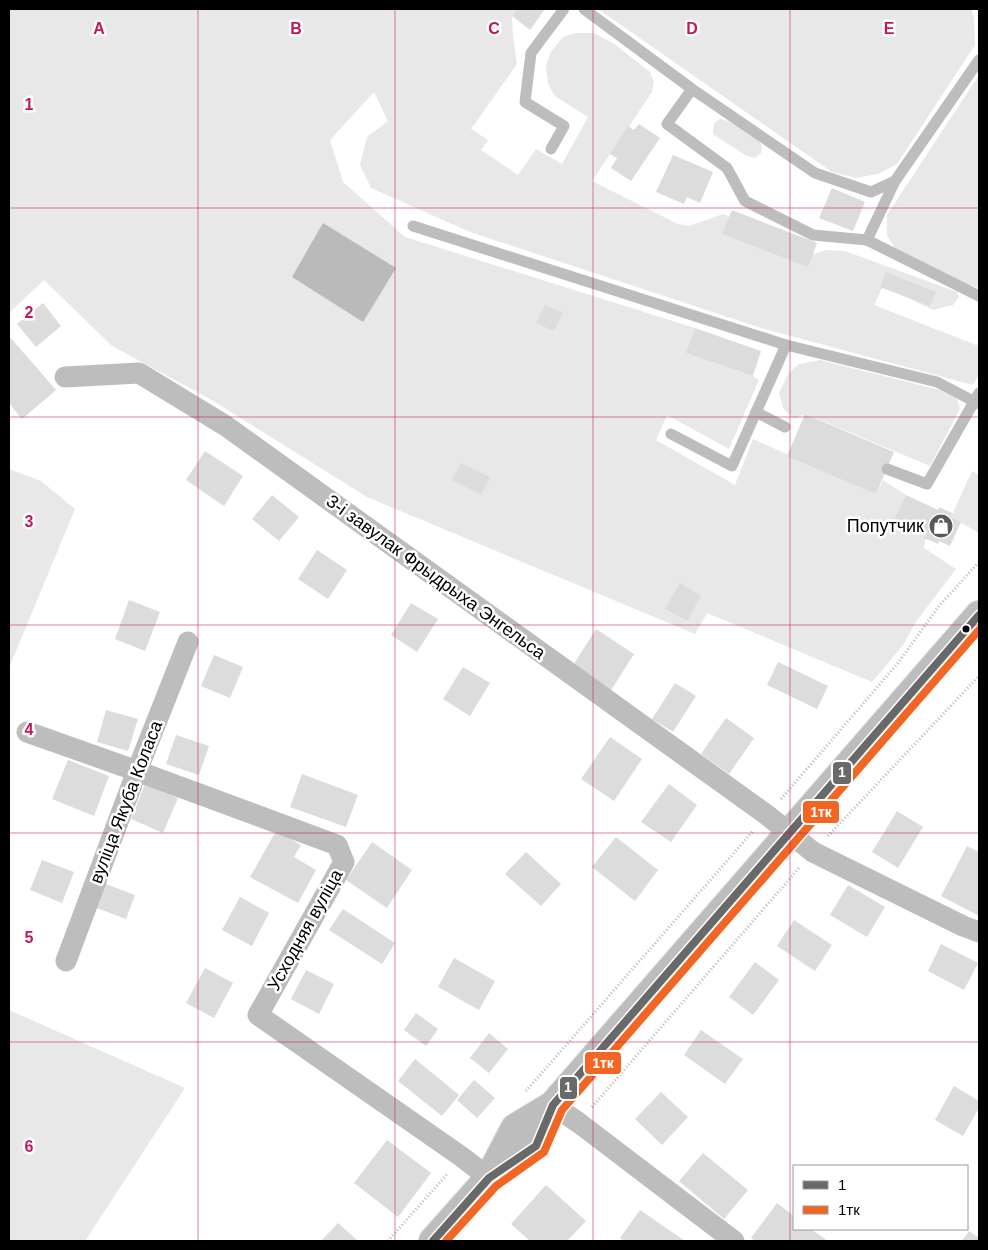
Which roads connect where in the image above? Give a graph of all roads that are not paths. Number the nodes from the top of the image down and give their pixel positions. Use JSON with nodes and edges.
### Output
{"nodes":[{"id":1,"x":564,"y":9,"type":"edge"},
{"id":2,"x":584,"y":9,"type":"edge"},
{"id":3,"x":979,"y":60,"type":"edge"},
{"id":4,"x":692,"y":89,"type":"junction"},
{"id":5,"x":551,"y":149,"type":"dead end"},
{"id":6,"x":895,"y":182,"type":"junction"},
{"id":7,"x":412,"y":226,"type":"dead end"},
{"id":8,"x":867,"y":240,"type":"junction"},
{"id":9,"x":979,"y":296,"type":"edge"},
{"id":10,"x":786,"y":345,"type":"junction"},
{"id":11,"x":65,"y":377,"type":"dead end"},
{"id":12,"x":978,"y":399,"type":"edge"},
{"id":13,"x":756,"y":412,"type":"junction"},
{"id":14,"x":785,"y":427,"type":"dead end"},
{"id":15,"x":671,"y":434,"type":"dead end"},
{"id":16,"x":887,"y":469,"type":"dead end"},
{"id":17,"x":979,"y":615,"type":"edge"},
{"id":18,"x":188,"y":642,"type":"dead end"},
{"id":19,"x":27,"y":732,"type":"dead end"},
{"id":20,"x":137,"y":771,"type":"junction"},
{"id":21,"x":788,"y":834,"type":"junction"},
{"id":22,"x":979,"y":932,"type":"edge"},
{"id":23,"x":66,"y":961,"type":"dead end"},
{"id":24,"x":553,"y":1105,"type":"junction"},
{"id":25,"x":489,"y":1178,"type":"junction"},
{"id":26,"x":433,"y":1241,"type":"edge"},
{"id":27,"x":734,"y":1241,"type":"edge"}],
"edges":[{"from":1,"to":5,"type":"lane"},
{"from":2,"to":4,"type":"lane"},
{"from":3,"to":6,"type":"lane"},
{"from":4,"to":6,"type":"lane"},
{"from":4,"to":8,"type":"lane"},
{"from":6,"to":8,"type":"lane"},
{"from":7,"to":10,"type":"lane"},
{"from":8,"to":9,"type":"lane"},
{"from":10,"to":12,"type":"lane"},
{"from":10,"to":13,"type":"lane"},
{"from":11,"to":21,"type":"street","name":"3-і завулак Фрыдрыха Энгельса"},
{"from":12,"to":16,"type":"lane"},
{"from":13,"to":14,"type":"lane"},
{"from":13,"to":15,"type":"lane"},
{"from":17,"to":21,"type":"main road"},
{"from":18,"to":20,"type":"street","name":"вуліца Якуба Коласа"},
{"from":19,"to":20,"type":"street"},
{"from":20,"to":23,"type":"street","name":"вуліца Якуба Коласа"},
{"from":20,"to":25,"type":"street","name":"Усходняя вуліца"},
{"from":21,"to":22,"type":"street","name":"3-і завулак Фрыдрыха Энгельса"},
{"from":21,"to":24,"type":"main road"},
{"from":24,"to":25,"type":"main road"},
{"from":24,"to":27,"type":"street"},
{"from":25,"to":26,"type":"main road"}]}
